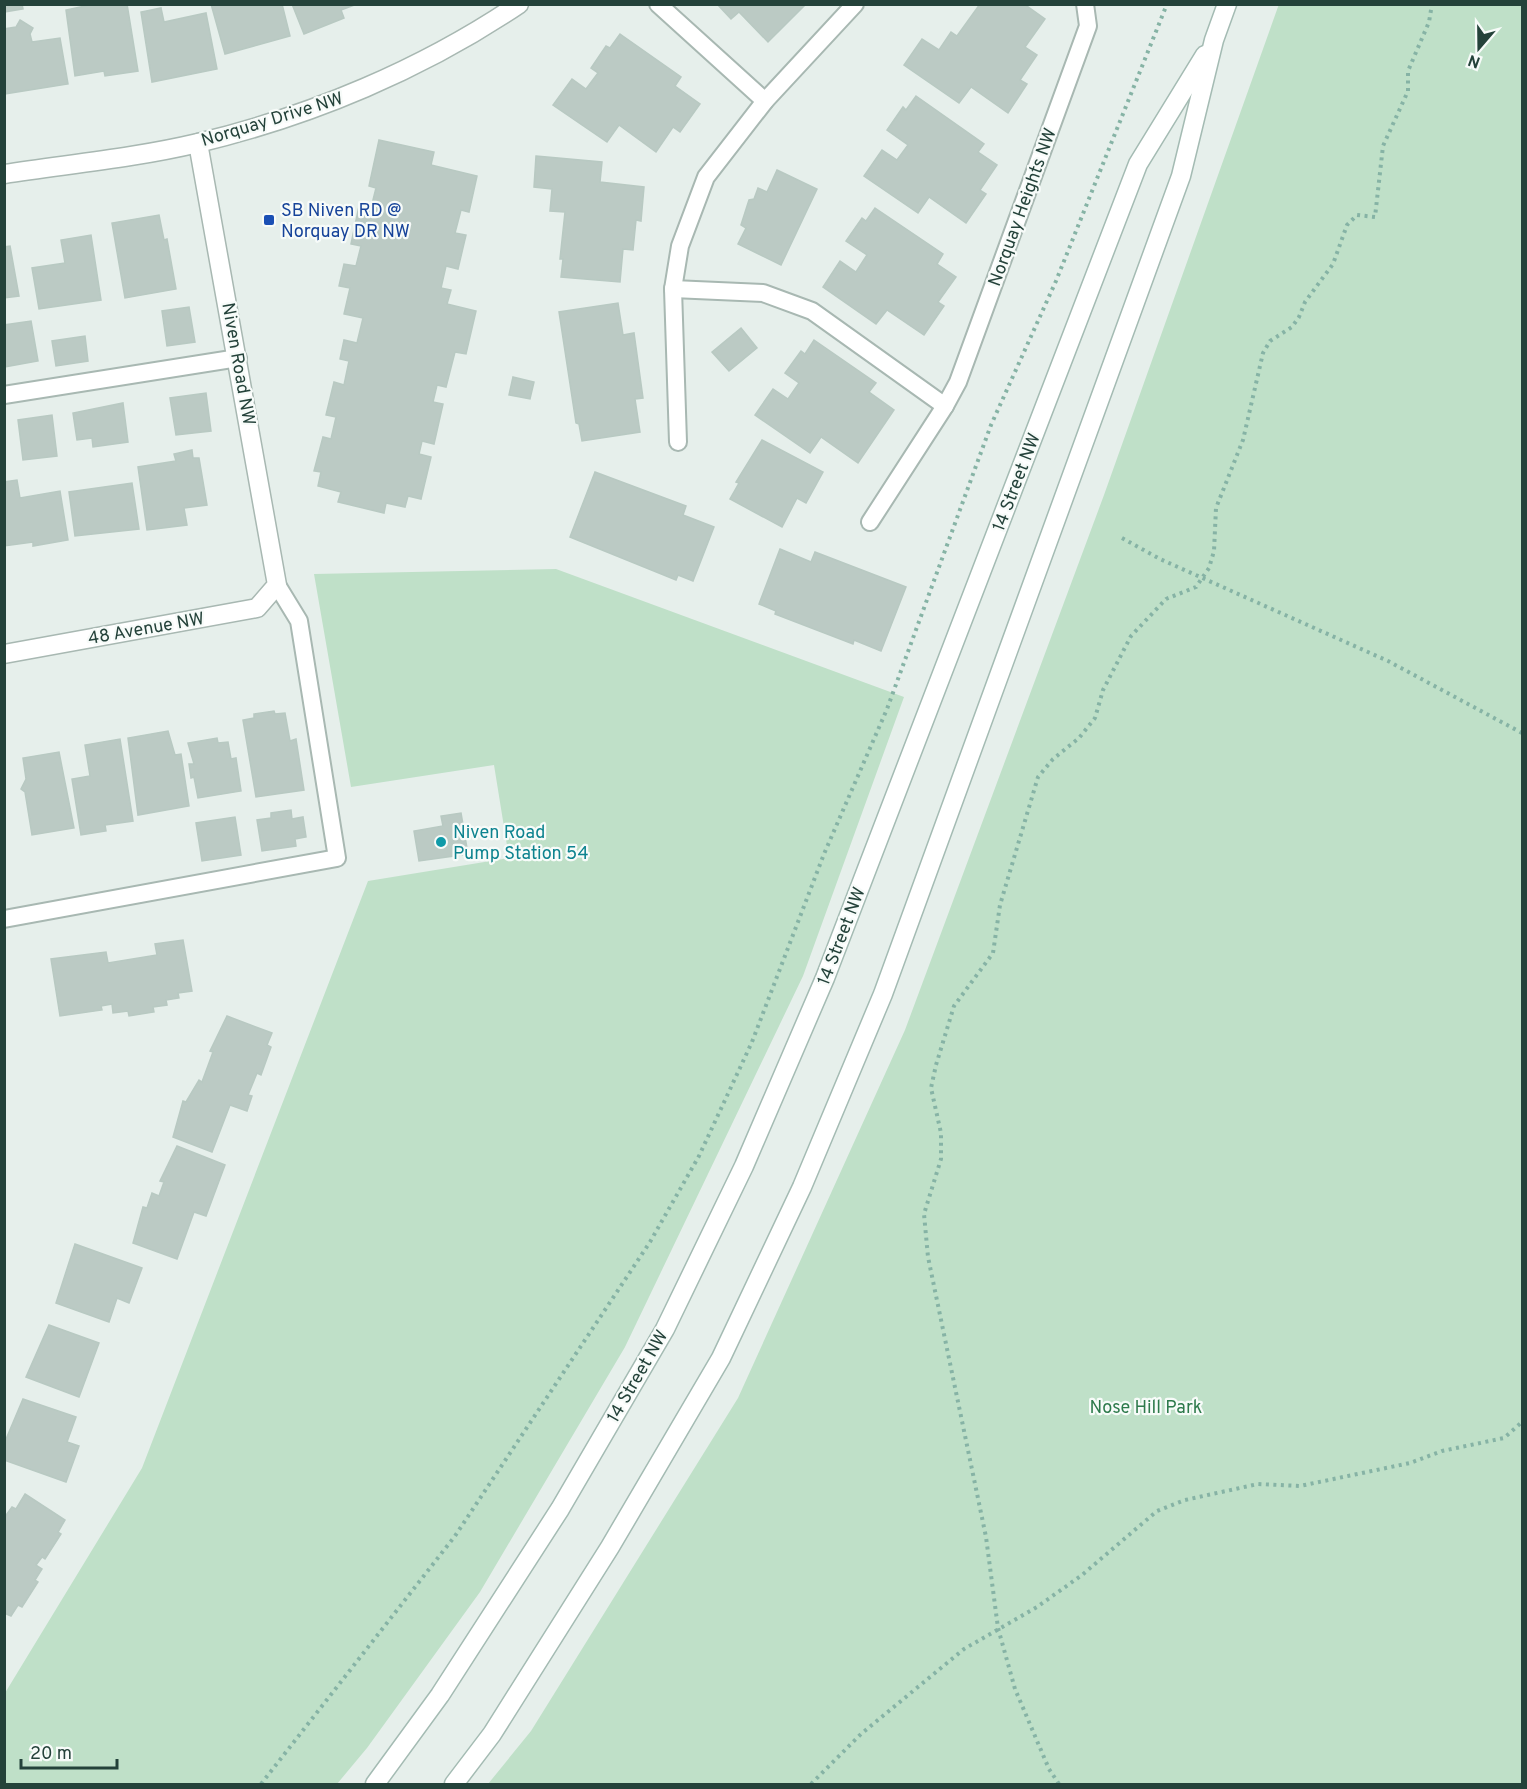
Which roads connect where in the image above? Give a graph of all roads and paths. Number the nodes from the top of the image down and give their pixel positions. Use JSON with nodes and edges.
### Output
{"nodes":[{"id":1,"x":519,"y":4,"type":"edge"},
{"id":2,"x":658,"y":4,"type":"edge"},
{"id":3,"x":855,"y":4,"type":"edge"},
{"id":4,"x":1085,"y":4,"type":"edge"},
{"id":5,"x":1167,"y":4,"type":"edge"},
{"id":6,"x":1227,"y":4,"type":"edge"},
{"id":7,"x":1432,"y":4,"type":"edge"},
{"id":8,"x":1214,"y":40,"type":"junction"},
{"id":9,"x":765,"y":101,"type":"junction"},
{"id":10,"x":198,"y":143,"type":"junction"},
{"id":11,"x":4,"y":174,"type":"edge"},
{"id":12,"x":673,"y":289,"type":"junction"},
{"id":13,"x":238,"y":358,"type":"junction"},
{"id":14,"x":4,"y":395,"type":"edge"},
{"id":15,"x":945,"y":406,"type":"junction"},
{"id":16,"x":678,"y":442,"type":"dead end"},
{"id":17,"x":870,"y":522,"type":"dead end"},
{"id":18,"x":1122,"y":538,"type":"dead end"},
{"id":19,"x":1203,"y":579,"type":"junction"},
{"id":20,"x":277,"y":585,"type":"junction"},
{"id":21,"x":4,"y":654,"type":"edge"},
{"id":22,"x":1522,"y":733,"type":"edge"},
{"id":23,"x":4,"y":919,"type":"edge"},
{"id":24,"x":1522,"y":1422,"type":"edge"},
{"id":25,"x":998,"y":1628,"type":"junction"},
{"id":26,"x":261,"y":1785,"type":"edge"},
{"id":27,"x":375,"y":1785,"type":"edge"},
{"id":28,"x":454,"y":1785,"type":"edge"},
{"id":29,"x":811,"y":1785,"type":"edge"},
{"id":30,"x":1059,"y":1785,"type":"edge"}],
"edges":[{"from":1,"to":10,"type":"main road","name":"Norquay Drive NW"},
{"from":2,"to":9,"type":"lane"},
{"from":3,"to":9,"type":"lane"},
{"from":4,"to":15,"type":"lane","name":"Norquay Heights NW"},
{"from":5,"to":26,"type":"path"},
{"from":6,"to":8,"type":"main road","name":"14 Street NW"},
{"from":7,"to":19,"type":"path"},
{"from":8,"to":27,"type":"main road","name":"14 Street NW"},
{"from":8,"to":28,"type":"main road","name":"14 Street NW"},
{"from":9,"to":12,"type":"lane"},
{"from":10,"to":11,"type":"main road","name":"Norquay Drive NW"},
{"from":10,"to":13,"type":"main road","name":"Niven Road NW"},
{"from":12,"to":15,"type":"lane"},
{"from":12,"to":16,"type":"lane"},
{"from":13,"to":14,"type":"lane"},
{"from":13,"to":20,"type":"main road","name":"Niven Road NW"},
{"from":15,"to":17,"type":"lane","name":"Norquay Heights NW"},
{"from":18,"to":19,"type":"path"},
{"from":19,"to":22,"type":"path"},
{"from":19,"to":25,"type":"path"},
{"from":20,"to":21,"type":"main road","name":"48 Avenue NW"},
{"from":20,"to":23,"type":"lane"},
{"from":24,"to":25,"type":"path"},
{"from":25,"to":29,"type":"path"},
{"from":25,"to":30,"type":"path"}]}
